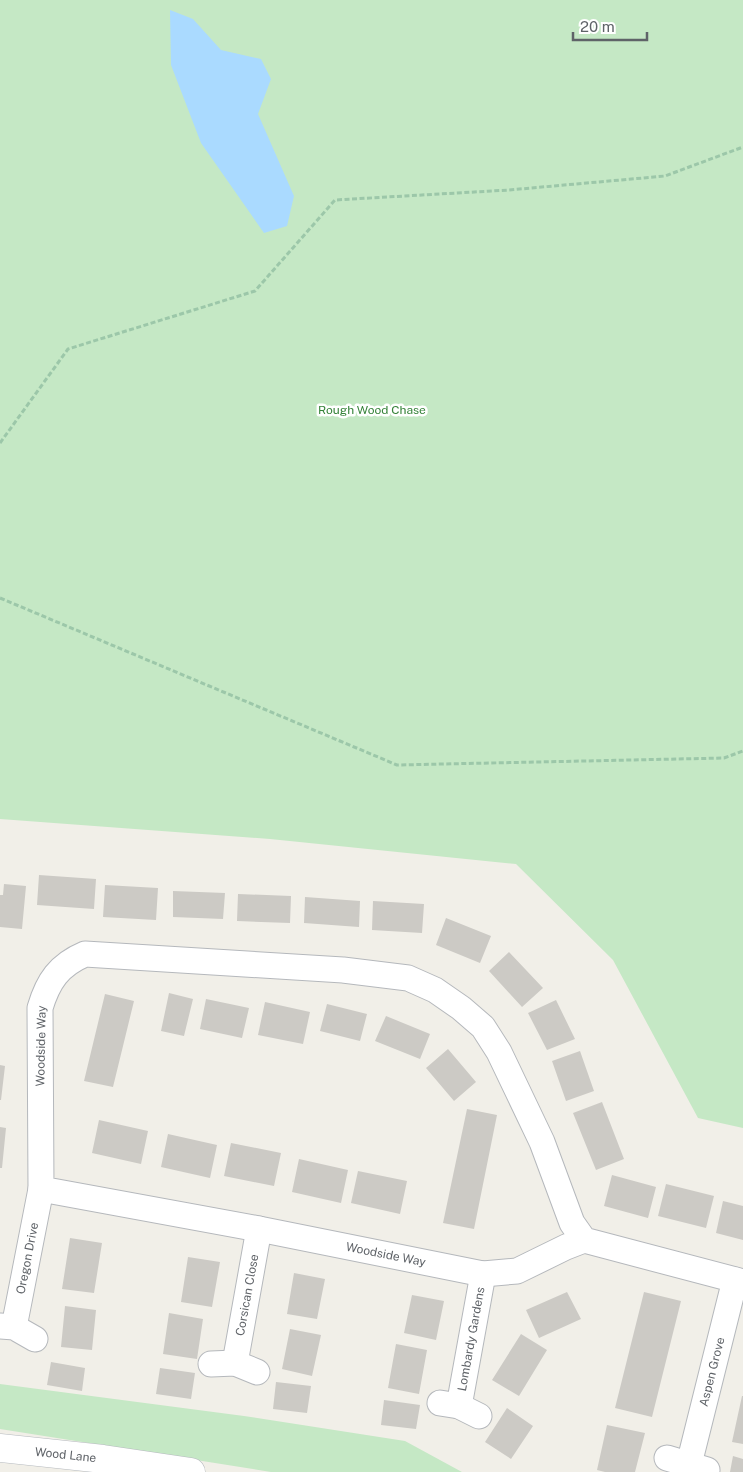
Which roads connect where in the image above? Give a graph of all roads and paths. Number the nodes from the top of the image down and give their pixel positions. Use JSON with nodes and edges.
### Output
{"nodes":[{"id":1,"x":743,"y":147,"type":"edge"},
{"id":2,"x":0,"y":443,"type":"edge"},
{"id":3,"x":0,"y":598,"type":"edge"},
{"id":4,"x":743,"y":751,"type":"edge"},
{"id":5,"x":40,"y":1189,"type":"junction"},
{"id":6,"x":259,"y":1229,"type":"junction"},
{"id":7,"x":584,"y":1240,"type":"junction"},
{"id":8,"x":482,"y":1274,"type":"junction"},
{"id":9,"x":739,"y":1281,"type":"edge"},
{"id":10,"x":16,"y":1331,"type":"edge"},
{"id":11,"x":211,"y":1364,"type":"dead end"},
{"id":12,"x":459,"y":1408,"type":"dead end"},
{"id":13,"x":0,"y":1448,"type":"edge"},
{"id":14,"x":688,"y":1464,"type":"dead end"},
{"id":15,"x":191,"y":1472,"type":"edge"}],
"edges":[{"from":1,"to":2,"type":"path"},
{"from":3,"to":4,"type":"path"},
{"from":5,"to":6,"type":"street","name":"Woodside Way"},
{"from":5,"to":7,"type":"street","name":"Woodside Way"},
{"from":5,"to":10,"type":"street","name":"Oregon Drive"},
{"from":6,"to":8,"type":"street","name":"Woodside Way"},
{"from":6,"to":11,"type":"street","name":"Corsican Close"},
{"from":7,"to":8,"type":"street","name":"Woodside Way"},
{"from":7,"to":9,"type":"street"},
{"from":8,"to":12,"type":"street","name":"Lombardy Gardens"},
{"from":9,"to":14,"type":"street","name":"Aspen Grove"},
{"from":13,"to":15,"type":"street","name":"Wood Lane"}]}
